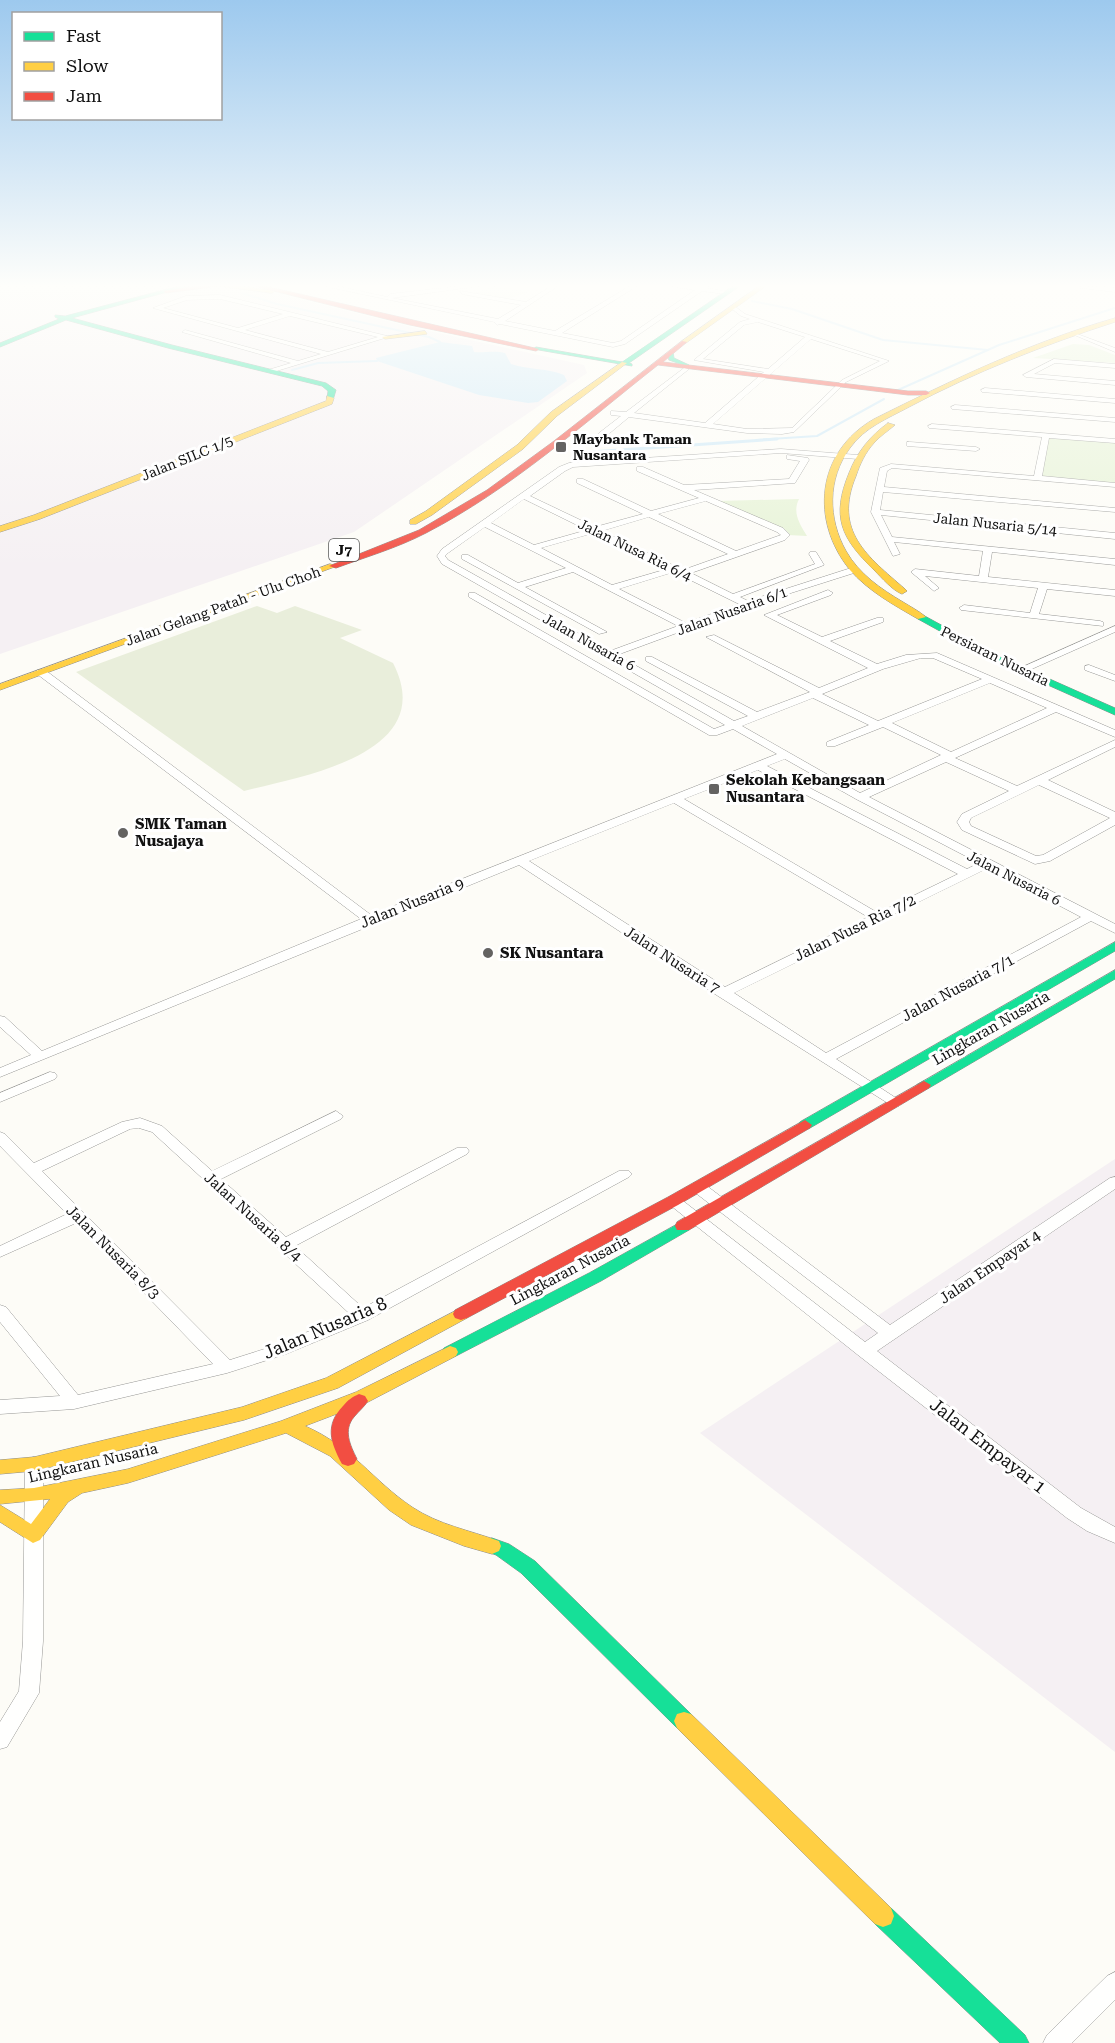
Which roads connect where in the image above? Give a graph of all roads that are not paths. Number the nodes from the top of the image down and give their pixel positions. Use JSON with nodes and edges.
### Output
{"nodes":[{"id":1,"x":300,"y":381,"type":"edge"},
{"id":2,"x":313,"y":381,"type":"edge"},
{"id":3,"x":596,"y":381,"type":"edge"},
{"id":4,"x":600,"y":381,"type":"edge"},
{"id":5,"x":641,"y":381,"type":"edge"},
{"id":6,"x":663,"y":381,"type":"edge"},
{"id":7,"x":758,"y":381,"type":"edge"},
{"id":8,"x":808,"y":381,"type":"edge"},
{"id":9,"x":844,"y":381,"type":"edge"},
{"id":10,"x":952,"y":381,"type":"edge"},
{"id":11,"x":972,"y":381,"type":"edge"},
{"id":12,"x":1095,"y":381,"type":"edge"},
{"id":13,"x":1102,"y":382,"type":"junction"},
{"id":14,"x":1115,"y":383,"type":"edge"},
{"id":15,"x":839,"y":386,"type":"junction"},
{"id":16,"x":587,"y":390,"type":"junction"},
{"id":17,"x":985,"y":390,"type":"dead end"},
{"id":18,"x":929,"y":392,"type":"junction"},
{"id":19,"x":1100,"y":400,"type":"junction"},
{"id":20,"x":1115,"y":401,"type":"edge"},
{"id":21,"x":908,"y":404,"type":"junction"},
{"id":22,"x":955,"y":407,"type":"dead end"},
{"id":23,"x":617,"y":410,"type":"junction"},
{"id":24,"x":1089,"y":418,"type":"junction"},
{"id":25,"x":1115,"y":420,"type":"edge"},
{"id":26,"x":706,"y":426,"type":"junction"},
{"id":27,"x":932,"y":426,"type":"dead end"},
{"id":28,"x":982,"y":430,"type":"junction"},
{"id":29,"x":602,"y":435,"type":"dead end"},
{"id":30,"x":1046,"y":435,"type":"junction"},
{"id":31,"x":1090,"y":439,"type":"junction"},
{"id":32,"x":1115,"y":441,"type":"edge"},
{"id":33,"x":910,"y":444,"type":"dead end"},
{"id":34,"x":975,"y":449,"type":"junction"},
{"id":35,"x":840,"y":456,"type":"junction"},
{"id":36,"x":858,"y":458,"type":"junction"},
{"id":37,"x":968,"y":472,"type":"junction"},
{"id":38,"x":1038,"y":478,"type":"junction"},
{"id":39,"x":580,"y":481,"type":"dead end"},
{"id":40,"x":1115,"y":485,"type":"edge"},
{"id":41,"x":681,"y":488,"type":"junction"},
{"id":42,"x":879,"y":489,"type":"junction"},
{"id":43,"x":1088,"y":495,"type":"junction"},
{"id":44,"x":524,"y":496,"type":"junction"},
{"id":45,"x":706,"y":498,"type":"junction"},
{"id":46,"x":1115,"y":510,"type":"edge"},
{"id":47,"x":874,"y":512,"type":"junction"},
{"id":48,"x":653,"y":514,"type":"junction"},
{"id":49,"x":0,"y":523,"type":"edge"},
{"id":50,"x":485,"y":524,"type":"junction"},
{"id":51,"x":0,"y":529,"type":"edge"},
{"id":52,"x":596,"y":531,"type":"junction"},
{"id":53,"x":1115,"y":536,"type":"edge"},
{"id":54,"x":888,"y":539,"type":"junction"},
{"id":55,"x":1087,"y":546,"type":"junction"},
{"id":56,"x":532,"y":548,"type":"junction"},
{"id":57,"x":988,"y":549,"type":"junction"},
{"id":58,"x":735,"y":554,"type":"junction"},
{"id":59,"x":813,"y":554,"type":"dead end"},
{"id":60,"x":896,"y":554,"type":"dead end"},
{"id":61,"x":465,"y":557,"type":"dead end"},
{"id":62,"x":1115,"y":562,"type":"edge"},
{"id":63,"x":573,"y":569,"type":"junction"},
{"id":64,"x":854,"y":570,"type":"junction"},
{"id":65,"x":679,"y":571,"type":"junction"},
{"id":66,"x":983,"y":578,"type":"junction"},
{"id":67,"x":1043,"y":585,"type":"junction"},
{"id":68,"x":517,"y":586,"type":"junction"},
{"id":69,"x":612,"y":588,"type":"junction"},
{"id":70,"x":934,"y":588,"type":"dead end"},
{"id":71,"x":493,"y":589,"type":"junction"},
{"id":72,"x":828,"y":593,"type":"dead end"},
{"id":73,"x":1115,"y":593,"type":"edge"},
{"id":74,"x":732,"y":597,"type":"junction"},
{"id":75,"x":747,"y":604,"type":"junction"},
{"id":76,"x":964,"y":608,"type":"dead end"},
{"id":77,"x":1034,"y":616,"type":"junction"},
{"id":78,"x":880,"y":620,"type":"dead end"},
{"id":79,"x":1100,"y":624,"type":"dead end"},
{"id":80,"x":687,"y":627,"type":"junction"},
{"id":81,"x":1115,"y":629,"type":"edge"},
{"id":82,"x":602,"y":632,"type":"dead end"},
{"id":83,"x":711,"y":637,"type":"dead end"},
{"id":84,"x":820,"y":641,"type":"junction"},
{"id":85,"x":611,"y":654,"type":"junction"},
{"id":86,"x":649,"y":659,"type":"dead end"},
{"id":87,"x":1035,"y":664,"type":"junction"},
{"id":88,"x":1089,"y":668,"type":"dead end"},
{"id":89,"x":878,"y":669,"type":"junction"},
{"id":90,"x":1021,"y":670,"type":"junction"},
{"id":91,"x":41,"y":672,"type":"junction"},
{"id":92,"x":0,"y":673,"type":"edge"},
{"id":93,"x":1115,"y":678,"type":"edge"},
{"id":94,"x":989,"y":680,"type":"junction"},
{"id":95,"x":0,"y":687,"type":"edge"},
{"id":96,"x":816,"y":694,"type":"junction"},
{"id":97,"x":1115,"y":699,"type":"edge"},
{"id":98,"x":1056,"y":708,"type":"junction"},
{"id":99,"x":1115,"y":712,"type":"edge"},
{"id":100,"x":758,"y":717,"type":"junction"},
{"id":101,"x":880,"y":724,"type":"junction"},
{"id":102,"x":733,"y":725,"type":"junction"},
{"id":103,"x":1115,"y":734,"type":"edge"},
{"id":104,"x":1115,"y":743,"type":"edge"},
{"id":105,"x":831,"y":744,"type":"dead end"},
{"id":106,"x":785,"y":755,"type":"junction"},
{"id":107,"x":948,"y":756,"type":"junction"},
{"id":108,"x":757,"y":765,"type":"junction"},
{"id":109,"x":1038,"y":780,"type":"junction"},
{"id":110,"x":1016,"y":790,"type":"junction"},
{"id":111,"x":860,"y":797,"type":"junction"},
{"id":112,"x":674,"y":798,"type":"junction"},
{"id":113,"x":1115,"y":818,"type":"edge"},
{"id":114,"x":1103,"y":826,"type":"junction"},
{"id":115,"x":1115,"y":832,"type":"edge"},
{"id":116,"x":520,"y":860,"type":"junction"},
{"id":117,"x":987,"y":864,"type":"junction"},
{"id":118,"x":966,"y":873,"type":"junction"},
{"id":119,"x":876,"y":917,"type":"junction"},
{"id":120,"x":1090,"y":917,"type":"junction"},
{"id":121,"x":370,"y":920,"type":"junction"},
{"id":122,"x":1115,"y":929,"type":"edge"},
{"id":123,"x":1115,"y":946,"type":"edge"},
{"id":124,"x":1115,"y":974,"type":"edge"},
{"id":125,"x":723,"y":993,"type":"junction"},
{"id":126,"x":0,"y":1020,"type":"edge"},
{"id":127,"x":40,"y":1056,"type":"junction"},
{"id":128,"x":826,"y":1058,"type":"junction"},
{"id":129,"x":0,"y":1073,"type":"edge"},
{"id":130,"x":51,"y":1077,"type":"dead end"},
{"id":131,"x":869,"y":1087,"type":"junction"},
{"id":132,"x":0,"y":1098,"type":"edge"},
{"id":133,"x":894,"y":1103,"type":"junction"},
{"id":134,"x":336,"y":1116,"type":"dead end"},
{"id":135,"x":0,"y":1137,"type":"edge"},
{"id":136,"x":462,"y":1151,"type":"dead end"},
{"id":137,"x":32,"y":1170,"type":"junction"},
{"id":138,"x":624,"y":1174,"type":"dead end"},
{"id":139,"x":211,"y":1178,"type":"junction"},
{"id":140,"x":1115,"y":1182,"type":"edge"},
{"id":141,"x":698,"y":1187,"type":"junction"},
{"id":142,"x":673,"y":1201,"type":"junction"},
{"id":143,"x":722,"y":1204,"type":"junction"},
{"id":144,"x":77,"y":1215,"type":"junction"},
{"id":145,"x":697,"y":1220,"type":"junction"},
{"id":146,"x":284,"y":1245,"type":"junction"},
{"id":147,"x":0,"y":1252,"type":"edge"},
{"id":148,"x":0,"y":1311,"type":"edge"},
{"id":149,"x":362,"y":1316,"type":"junction"},
{"id":150,"x":890,"y":1334,"type":"junction"},
{"id":151,"x":864,"y":1351,"type":"junction"},
{"id":152,"x":227,"y":1367,"type":"junction"},
{"id":153,"x":362,"y":1398,"type":"junction"},
{"id":154,"x":74,"y":1402,"type":"junction"},
{"id":155,"x":0,"y":1407,"type":"edge"},
{"id":156,"x":287,"y":1426,"type":"junction"},
{"id":157,"x":349,"y":1462,"type":"junction"},
{"id":158,"x":34,"y":1464,"type":"junction"},
{"id":159,"x":0,"y":1467,"type":"edge"},
{"id":160,"x":78,"y":1486,"type":"junction"},
{"id":161,"x":34,"y":1496,"type":"junction"},
{"id":162,"x":0,"y":1497,"type":"edge"},
{"id":163,"x":0,"y":1512,"type":"edge"},
{"id":164,"x":33,"y":1535,"type":"junction"},
{"id":165,"x":1115,"y":1535,"type":"edge"},
{"id":166,"x":0,"y":1740,"type":"edge"},
{"id":167,"x":1115,"y":1984,"type":"edge"},
{"id":168,"x":1017,"y":2043,"type":"edge"},
{"id":169,"x":1055,"y":2043,"type":"edge"}],
"edges":[{"from":1,"to":49,"type":"main road","name":"Jalan SILC 1/5"},
{"from":2,"to":51,"type":"main road","name":"Jalan SILC 1/5"},
{"from":3,"to":16,"type":"main road"},
{"from":4,"to":16,"type":"main road","name":"Jalan Gelang Patah - Ulu Choh","number":"J7"},
{"from":5,"to":23,"type":"main road","name":"Jalan Gelang Patah - Ulu Choh","number":"J7"},
{"from":6,"to":23,"type":"street"},
{"from":7,"to":26,"type":"street"},
{"from":8,"to":15,"type":"main road"},
{"from":9,"to":15,"type":"street"},
{"from":10,"to":18,"type":"main road","name":"Persiaran Nusaria"},
{"from":11,"to":36,"type":"main road","name":"Persiaran Nusaria"},
{"from":12,"to":13,"type":"street"},
{"from":13,"to":14,"type":"street"},
{"from":13,"to":19,"type":"street"},
{"from":15,"to":18,"type":"main road"},
{"from":15,"to":21,"type":"main road"},
{"from":15,"to":26,"type":"street"},
{"from":16,"to":92,"type":"main road","name":"Jalan Gelang Patah - Ulu Choh","number":"J7"},
{"from":17,"to":19,"type":"street"},
{"from":18,"to":21,"type":"main road","name":"Persiaran Nusaria"},
{"from":19,"to":20,"type":"street"},
{"from":21,"to":35,"type":"main road","name":"Persiaran Nusaria"},
{"from":22,"to":24,"type":"street"},
{"from":23,"to":26,"type":"street"},
{"from":23,"to":29,"type":"street"},
{"from":23,"to":91,"type":"main road","name":"Jalan Gelang Patah - Ulu Choh","number":"J7"},
{"from":24,"to":25,"type":"street"},
{"from":24,"to":31,"type":"street"},
{"from":27,"to":28,"type":"street"},
{"from":28,"to":30,"type":"street"},
{"from":28,"to":34,"type":"street"},
{"from":30,"to":31,"type":"street"},
{"from":30,"to":38,"type":"street"},
{"from":31,"to":32,"type":"street"},
{"from":33,"to":34,"type":"street"},
{"from":34,"to":37,"type":"street"},
{"from":35,"to":36,"type":"street","name":"Jalan Nusaria 6"},
{"from":35,"to":44,"type":"street","name":"Jalan Nusaria 6"},
{"from":35,"to":64,"type":"main road","name":"Persiaran Nusaria"},
{"from":36,"to":87,"type":"main road","name":"Persiaran Nusaria"},
{"from":37,"to":38,"type":"street"},
{"from":37,"to":42,"type":"street"},
{"from":38,"to":43,"type":"street"},
{"from":39,"to":48,"type":"street"},
{"from":40,"to":43,"type":"street"},
{"from":41,"to":41,"type":"street"},
{"from":41,"to":45,"type":"street"},
{"from":42,"to":43,"type":"street"},
{"from":42,"to":47,"type":"street"},
{"from":43,"to":46,"type":"street"},
{"from":44,"to":50,"type":"street","name":"Jalan Nusaria 6"},
{"from":44,"to":52,"type":"street","name":"Jalan Nusa Ria 6/4"},
{"from":45,"to":48,"type":"street"},
{"from":45,"to":58,"type":"street"},
{"from":47,"to":54,"type":"street"},
{"from":47,"to":55,"type":"street","name":"Jalan Nusaria 5/14"},
{"from":48,"to":52,"type":"street"},
{"from":48,"to":58,"type":"street"},
{"from":50,"to":56,"type":"street"},
{"from":50,"to":71,"type":"street","name":"Jalan Nusaria 6"},
{"from":52,"to":56,"type":"street"},
{"from":52,"to":65,"type":"street","name":"Jalan Nusa Ria 6/4"},
{"from":53,"to":55,"type":"street","name":"Jalan Nusaria 5/14"},
{"from":54,"to":57,"type":"street"},
{"from":54,"to":60,"type":"street"},
{"from":55,"to":57,"type":"street"},
{"from":55,"to":62,"type":"street"},
{"from":56,"to":63,"type":"street"},
{"from":57,"to":66,"type":"street"},
{"from":58,"to":65,"type":"street"},
{"from":59,"to":74,"type":"street"},
{"from":61,"to":68,"type":"street"},
{"from":63,"to":68,"type":"street"},
{"from":63,"to":69,"type":"street"},
{"from":64,"to":75,"type":"street","name":"Jalan Nusaria 6/1"},
{"from":64,"to":90,"type":"main road","name":"Persiaran Nusaria"},
{"from":65,"to":69,"type":"street"},
{"from":65,"to":74,"type":"street","name":"Jalan Nusa Ria 6/4"},
{"from":66,"to":67,"type":"street"},
{"from":66,"to":70,"type":"street"},
{"from":67,"to":73,"type":"street"},
{"from":67,"to":77,"type":"street"},
{"from":68,"to":82,"type":"street"},
{"from":69,"to":80,"type":"street"},
{"from":71,"to":85,"type":"street","name":"Jalan Nusaria 6"},
{"from":71,"to":102,"type":"street"},
{"from":72,"to":84,"type":"street"},
{"from":74,"to":75,"type":"street","name":"Jalan Nusa Ria 6/4"},
{"from":75,"to":80,"type":"street","name":"Jalan Nusaria 6/1"},
{"from":76,"to":77,"type":"street"},
{"from":77,"to":79,"type":"street"},
{"from":78,"to":84,"type":"street"},
{"from":80,"to":85,"type":"street","name":"Jalan Nusaria 6/1"},
{"from":81,"to":87,"type":"street"},
{"from":83,"to":96,"type":"street"},
{"from":84,"to":89,"type":"street"},
{"from":85,"to":102,"type":"street","name":"Jalan Nusaria 6"},
{"from":86,"to":100,"type":"street"},
{"from":87,"to":90,"type":"street"},
{"from":87,"to":97,"type":"main road","name":"Persiaran Nusaria"},
{"from":88,"to":93,"type":"street"},
{"from":89,"to":94,"type":"street"},
{"from":89,"to":96,"type":"street"},
{"from":90,"to":99,"type":"main road","name":"Persiaran Nusaria"},
{"from":91,"to":95,"type":"main road","name":"Jalan Gelang Patah - Ulu Choh","number":"J7"},
{"from":91,"to":121,"type":"street"},
{"from":94,"to":98,"type":"street"},
{"from":94,"to":101,"type":"street"},
{"from":96,"to":100,"type":"street"},
{"from":96,"to":101,"type":"street"},
{"from":98,"to":103,"type":"street"},
{"from":98,"to":107,"type":"street"},
{"from":100,"to":102,"type":"street"},
{"from":101,"to":105,"type":"street"},
{"from":101,"to":107,"type":"street"},
{"from":102,"to":106,"type":"street","name":"Jalan Nusaria 6"},
{"from":104,"to":109,"type":"street"},
{"from":106,"to":108,"type":"street","name":"Jalan Nusaria 9"},
{"from":106,"to":111,"type":"street","name":"Jalan Nusaria 6"},
{"from":107,"to":110,"type":"street"},
{"from":107,"to":111,"type":"street"},
{"from":108,"to":112,"type":"street","name":"Jalan Nusaria 9"},
{"from":108,"to":118,"type":"street"},
{"from":109,"to":110,"type":"street"},
{"from":109,"to":113,"type":"street"},
{"from":110,"to":114,"type":"street"},
{"from":111,"to":117,"type":"street","name":"Jalan Nusaria 6"},
{"from":112,"to":116,"type":"street","name":"Jalan Nusaria 9"},
{"from":112,"to":119,"type":"street"},
{"from":113,"to":114,"type":"street"},
{"from":114,"to":115,"type":"street"},
{"from":116,"to":121,"type":"street","name":"Jalan Nusaria 9"},
{"from":116,"to":125,"type":"street","name":"Jalan Nusaria 7"},
{"from":117,"to":118,"type":"street","name":"Jalan Nusa Ria 7/2"},
{"from":117,"to":120,"type":"street","name":"Jalan Nusaria 6"},
{"from":118,"to":119,"type":"street","name":"Jalan Nusa Ria 7/2"},
{"from":119,"to":125,"type":"street","name":"Jalan Nusa Ria 7/2"},
{"from":120,"to":122,"type":"street","name":"Jalan Nusaria 6"},
{"from":120,"to":128,"type":"street","name":"Jalan Nusaria 7/1"},
{"from":121,"to":127,"type":"street","name":"Jalan Nusaria 9"},
{"from":123,"to":131,"type":"main road","name":"Lingkaran Nusaria"},
{"from":124,"to":133,"type":"main road","name":"Lingkaran Nusaria"},
{"from":125,"to":128,"type":"street","name":"Jalan Nusaria 7"},
{"from":126,"to":127,"type":"street"},
{"from":127,"to":129,"type":"street","name":"Jalan Nusaria 9"},
{"from":128,"to":131,"type":"street","name":"Jalan Nusaria 7"},
{"from":130,"to":132,"type":"street"},
{"from":131,"to":133,"type":"street","name":"Jalan Nusaria 7"},
{"from":131,"to":141,"type":"main road","name":"Lingkaran Nusaria"},
{"from":133,"to":143,"type":"main road","name":"Lingkaran Nusaria"},
{"from":134,"to":139,"type":"street"},
{"from":135,"to":137,"type":"street","name":"Jalan Nusaria 8/3"},
{"from":136,"to":146,"type":"street"},
{"from":137,"to":139,"type":"street","name":"Jalan Nusaria 8/4"},
{"from":137,"to":144,"type":"street","name":"Jalan Nusaria 8/3"},
{"from":138,"to":149,"type":"street","name":"Jalan Nusaria 8"},
{"from":139,"to":146,"type":"street","name":"Jalan Nusaria 8/4"},
{"from":140,"to":150,"type":"street","name":"Jalan Empayar 4"},
{"from":141,"to":142,"type":"main road","name":"Lingkaran Nusaria"},
{"from":141,"to":143,"type":"street"},
{"from":142,"to":145,"type":"street","name":"Jalan Empayar 1"},
{"from":142,"to":158,"type":"main road","name":"Lingkaran Nusaria"},
{"from":143,"to":145,"type":"main road","name":"Lingkaran Nusaria"},
{"from":143,"to":150,"type":"street"},
{"from":144,"to":147,"type":"street"},
{"from":144,"to":152,"type":"street","name":"Jalan Nusaria 8/3"},
{"from":145,"to":151,"type":"street","name":"Jalan Empayar 1"},
{"from":145,"to":153,"type":"main road","name":"Lingkaran Nusaria"},
{"from":146,"to":149,"type":"street","name":"Jalan Nusaria 8/4"},
{"from":148,"to":154,"type":"street"},
{"from":149,"to":152,"type":"street","name":"Jalan Nusaria 8"},
{"from":150,"to":151,"type":"street","name":"Jalan Empayar 4"},
{"from":151,"to":165,"type":"street","name":"Jalan Empayar 1"},
{"from":152,"to":154,"type":"street","name":"Jalan Nusaria 8"},
{"from":153,"to":156,"type":"main road","name":"Lingkaran Nusaria"},
{"from":153,"to":157,"type":"main road"},
{"from":154,"to":155,"type":"street","name":"Jalan Nusaria 8"},
{"from":156,"to":157,"type":"main road"},
{"from":156,"to":160,"type":"main road","name":"Lingkaran Nusaria"},
{"from":157,"to":168,"type":"main road"},
{"from":158,"to":159,"type":"main road","name":"Lingkaran Nusaria"},
{"from":158,"to":161,"type":"street"},
{"from":160,"to":161,"type":"main road","name":"Lingkaran Nusaria"},
{"from":160,"to":164,"type":"main road"},
{"from":161,"to":162,"type":"main road","name":"Lingkaran Nusaria"},
{"from":161,"to":164,"type":"street"},
{"from":163,"to":164,"type":"main road"},
{"from":164,"to":166,"type":"street"},
{"from":167,"to":169,"type":"street"}]}
